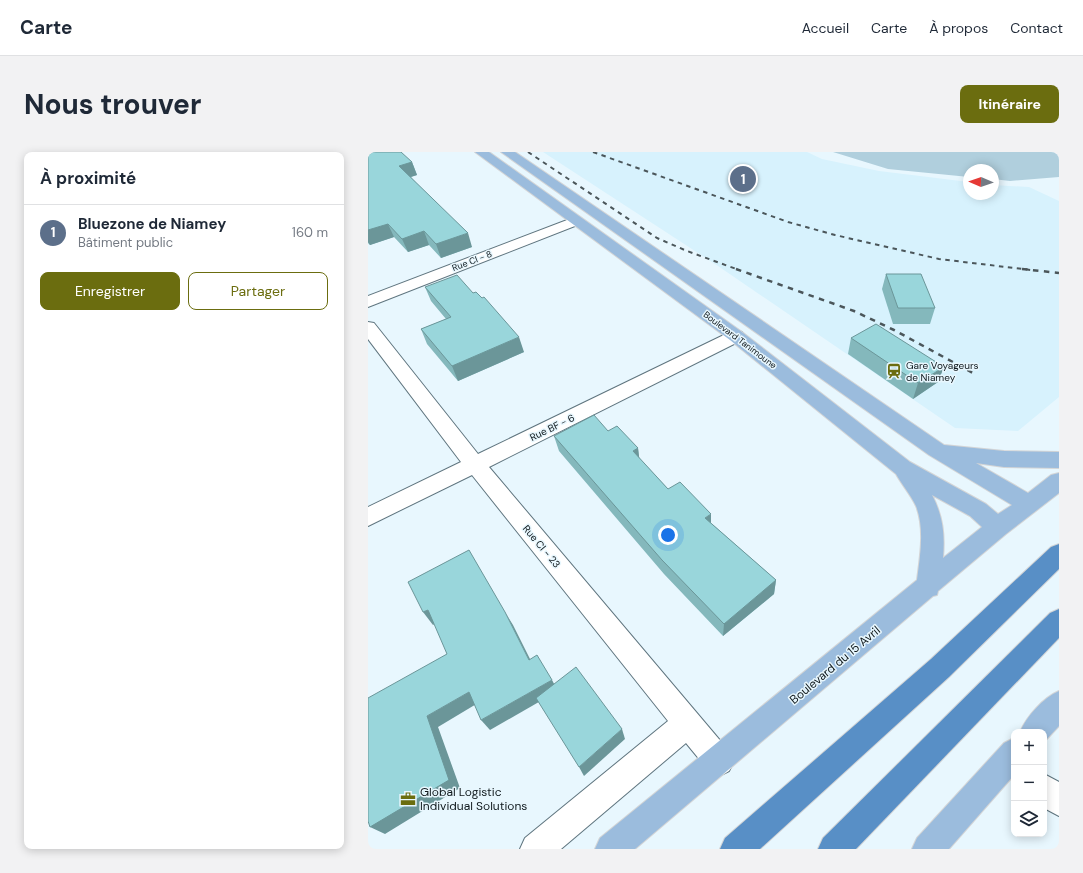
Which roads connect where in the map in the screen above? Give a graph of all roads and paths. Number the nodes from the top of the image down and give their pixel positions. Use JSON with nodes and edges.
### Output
{"nodes":[{"id":1,"x":481,"y":152,"type":"edge"},
{"id":2,"x":507,"y":152,"type":"edge"},
{"id":3,"x":575,"y":221,"type":"junction"},
{"id":4,"x":368,"y":302,"type":"edge"},
{"id":5,"x":368,"y":327,"type":"edge"},
{"id":6,"x":736,"y":336,"type":"junction"},
{"id":7,"x":889,"y":417,"type":"junction"},
{"id":8,"x":860,"y":434,"type":"junction"},
{"id":9,"x":936,"y":450,"type":"junction"},
{"id":10,"x":1059,"y":460,"type":"edge"},
{"id":11,"x":475,"y":465,"type":"junction"},
{"id":12,"x":903,"y":468,"type":"junction"},
{"id":13,"x":1059,"y":481,"type":"edge"},
{"id":14,"x":1029,"y":504,"type":"junction"},
{"id":15,"x":368,"y":517,"type":"edge"},
{"id":16,"x":998,"y":527,"type":"junction"},
{"id":17,"x":1059,"y":554,"type":"edge"},
{"id":18,"x":928,"y":587,"type":"junction"},
{"id":19,"x":1059,"y":621,"type":"edge"},
{"id":20,"x":1059,"y":706,"type":"edge"},
{"id":21,"x":688,"y":723,"type":"junction"},
{"id":22,"x":1037,"y":729,"type":"edge"},
{"id":23,"x":1011,"y":760,"type":"edge"},
{"id":24,"x":719,"y":761,"type":"junction"},
{"id":25,"x":1047,"y":791,"type":"edge"},
{"id":26,"x":1059,"y":801,"type":"edge"},
{"id":27,"x":536,"y":849,"type":"edge"},
{"id":28,"x":612,"y":849,"type":"edge"},
{"id":29,"x":736,"y":849,"type":"edge"},
{"id":30,"x":834,"y":849,"type":"edge"},
{"id":31,"x":928,"y":849,"type":"edge"}],
"edges":[{"from":1,"to":3,"type":"main road","name":"Boulevard Tanimoune"},
{"from":2,"to":7,"type":"main road","name":"Boulevard Tanimoune"},
{"from":3,"to":4,"type":"street","name":"Rue CI - 8"},
{"from":3,"to":6,"type":"main road","name":"Boulevard Tanimoune"},
{"from":5,"to":11,"type":"street","name":"Rue CI - 23"},
{"from":6,"to":8,"type":"main road","name":"Boulevard Tanimoune"},
{"from":6,"to":11,"type":"street","name":"Rue BF - 6"},
{"from":7,"to":8,"type":"main road"},
{"from":7,"to":9,"type":"main road","name":"Boulevard Tanimoune"},
{"from":8,"to":12,"type":"main road","name":"Boulevard Tanimoune"},
{"from":9,"to":10,"type":"main road"},
{"from":9,"to":14,"type":"main road","name":"Boulevard Tanimoune"},
{"from":11,"to":15,"type":"street","name":"Rue BF - 6"},
{"from":11,"to":21,"type":"street","name":"Rue CI - 23"},
{"from":12,"to":16,"type":"main road","name":"Boulevard Tanimoune"},
{"from":12,"to":18,"type":"main road"},
{"from":13,"to":14,"type":"main road","name":"Boulevard du 15 Avril"},
{"from":14,"to":16,"type":"main road","name":"Boulevard du 15 Avril"},
{"from":16,"to":18,"type":"main road","name":"Boulevard du 15 Avril"},
{"from":17,"to":29,"type":"highway"},
{"from":18,"to":24,"type":"main road","name":"Boulevard du 15 Avril"},
{"from":19,"to":30,"type":"highway"},
{"from":20,"to":22,"type":"main road"},
{"from":21,"to":24,"type":"street","name":"Rue CI - 23"},
{"from":21,"to":27,"type":"street"},
{"from":23,"to":31,"type":"main road"},
{"from":24,"to":28,"type":"main road","name":"Boulevard du 15 Avril"},
{"from":25,"to":26,"type":"street"}]}
